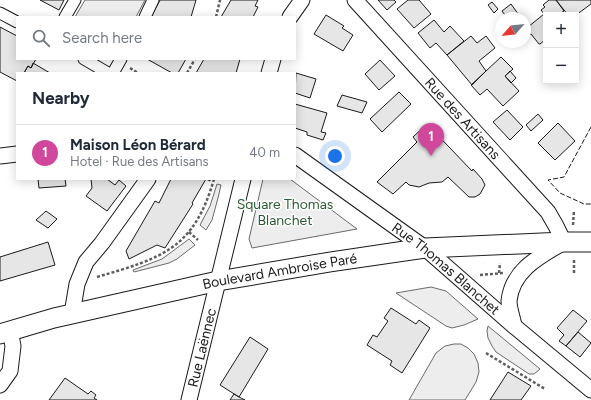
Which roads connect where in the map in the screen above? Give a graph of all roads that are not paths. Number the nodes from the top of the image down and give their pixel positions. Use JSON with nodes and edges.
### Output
{"nodes":[{"id":1,"x":75,"y":0,"type":"edge"},
{"id":2,"x":153,"y":0,"type":"edge"},
{"id":3,"x":289,"y":0,"type":"edge"},
{"id":4,"x":302,"y":0,"type":"edge"},
{"id":5,"x":355,"y":0,"type":"edge"},
{"id":6,"x":0,"y":13,"type":"edge"},
{"id":7,"x":66,"y":16,"type":"edge"},
{"id":8,"x":145,"y":16,"type":"edge"},
{"id":9,"x":286,"y":16,"type":"edge"},
{"id":10,"x":291,"y":16,"type":"edge"},
{"id":11,"x":16,"y":21,"type":"edge"},
{"id":12,"x":86,"y":60,"type":"edge"},
{"id":13,"x":120,"y":60,"type":"edge"},
{"id":14,"x":273,"y":60,"type":"edge"},
{"id":15,"x":106,"y":72,"type":"edge"},
{"id":16,"x":114,"y":72,"type":"edge"},
{"id":17,"x":270,"y":72,"type":"edge"},
{"id":18,"x":16,"y":154,"type":"edge"},
{"id":19,"x":0,"y":156,"type":"edge"},
{"id":20,"x":296,"y":156,"type":"edge"},
{"id":21,"x":147,"y":180,"type":"edge"},
{"id":22,"x":243,"y":180,"type":"edge"},
{"id":23,"x":564,"y":242,"type":"junction"},
{"id":24,"x":591,"y":242,"type":"edge"},
{"id":25,"x":425,"y":248,"type":"junction"},
{"id":26,"x":218,"y":281,"type":"junction"},
{"id":27,"x":72,"y":314,"type":"junction"},
{"id":28,"x":514,"y":326,"type":"junction"},
{"id":29,"x":5,"y":332,"type":"edge"},
{"id":30,"x":0,"y":385,"type":"edge"},
{"id":31,"x":591,"y":390,"type":"edge"},
{"id":32,"x":189,"y":400,"type":"edge"}],
"edges":[{"from":1,"to":7,"type":"street"},
{"from":2,"to":8,"type":"street"},
{"from":3,"to":9,"type":"street"},
{"from":4,"to":10,"type":"street"},
{"from":5,"to":23,"type":"street","name":"Rue des Artisans"},
{"from":6,"to":11,"type":"street"},
{"from":12,"to":15,"type":"street"},
{"from":13,"to":16,"type":"street"},
{"from":14,"to":17,"type":"street"},
{"from":18,"to":19,"type":"street"},
{"from":20,"to":25,"type":"street","name":"Rue Thomas Blanchet"},
{"from":21,"to":27,"type":"street"},
{"from":22,"to":26,"type":"street","name":"Rue Laënnec"},
{"from":23,"to":24,"type":"street","name":"Boulevard Ambroise Paré"},
{"from":23,"to":25,"type":"street","name":"Boulevard Ambroise Paré"},
{"from":23,"to":28,"type":"street"},
{"from":25,"to":26,"type":"street","name":"Boulevard Ambroise Paré"},
{"from":25,"to":28,"type":"street","name":"Rue Thomas Blanchet"},
{"from":26,"to":27,"type":"street","name":"Boulevard Ambroise Paré"},
{"from":26,"to":32,"type":"street","name":"Rue Laënnec"},
{"from":27,"to":29,"type":"street","name":"Boulevard Ambroise Paré"},
{"from":28,"to":31,"type":"street","name":"Rue Thomas Blanchet"},
{"from":29,"to":30,"type":"street"}]}
